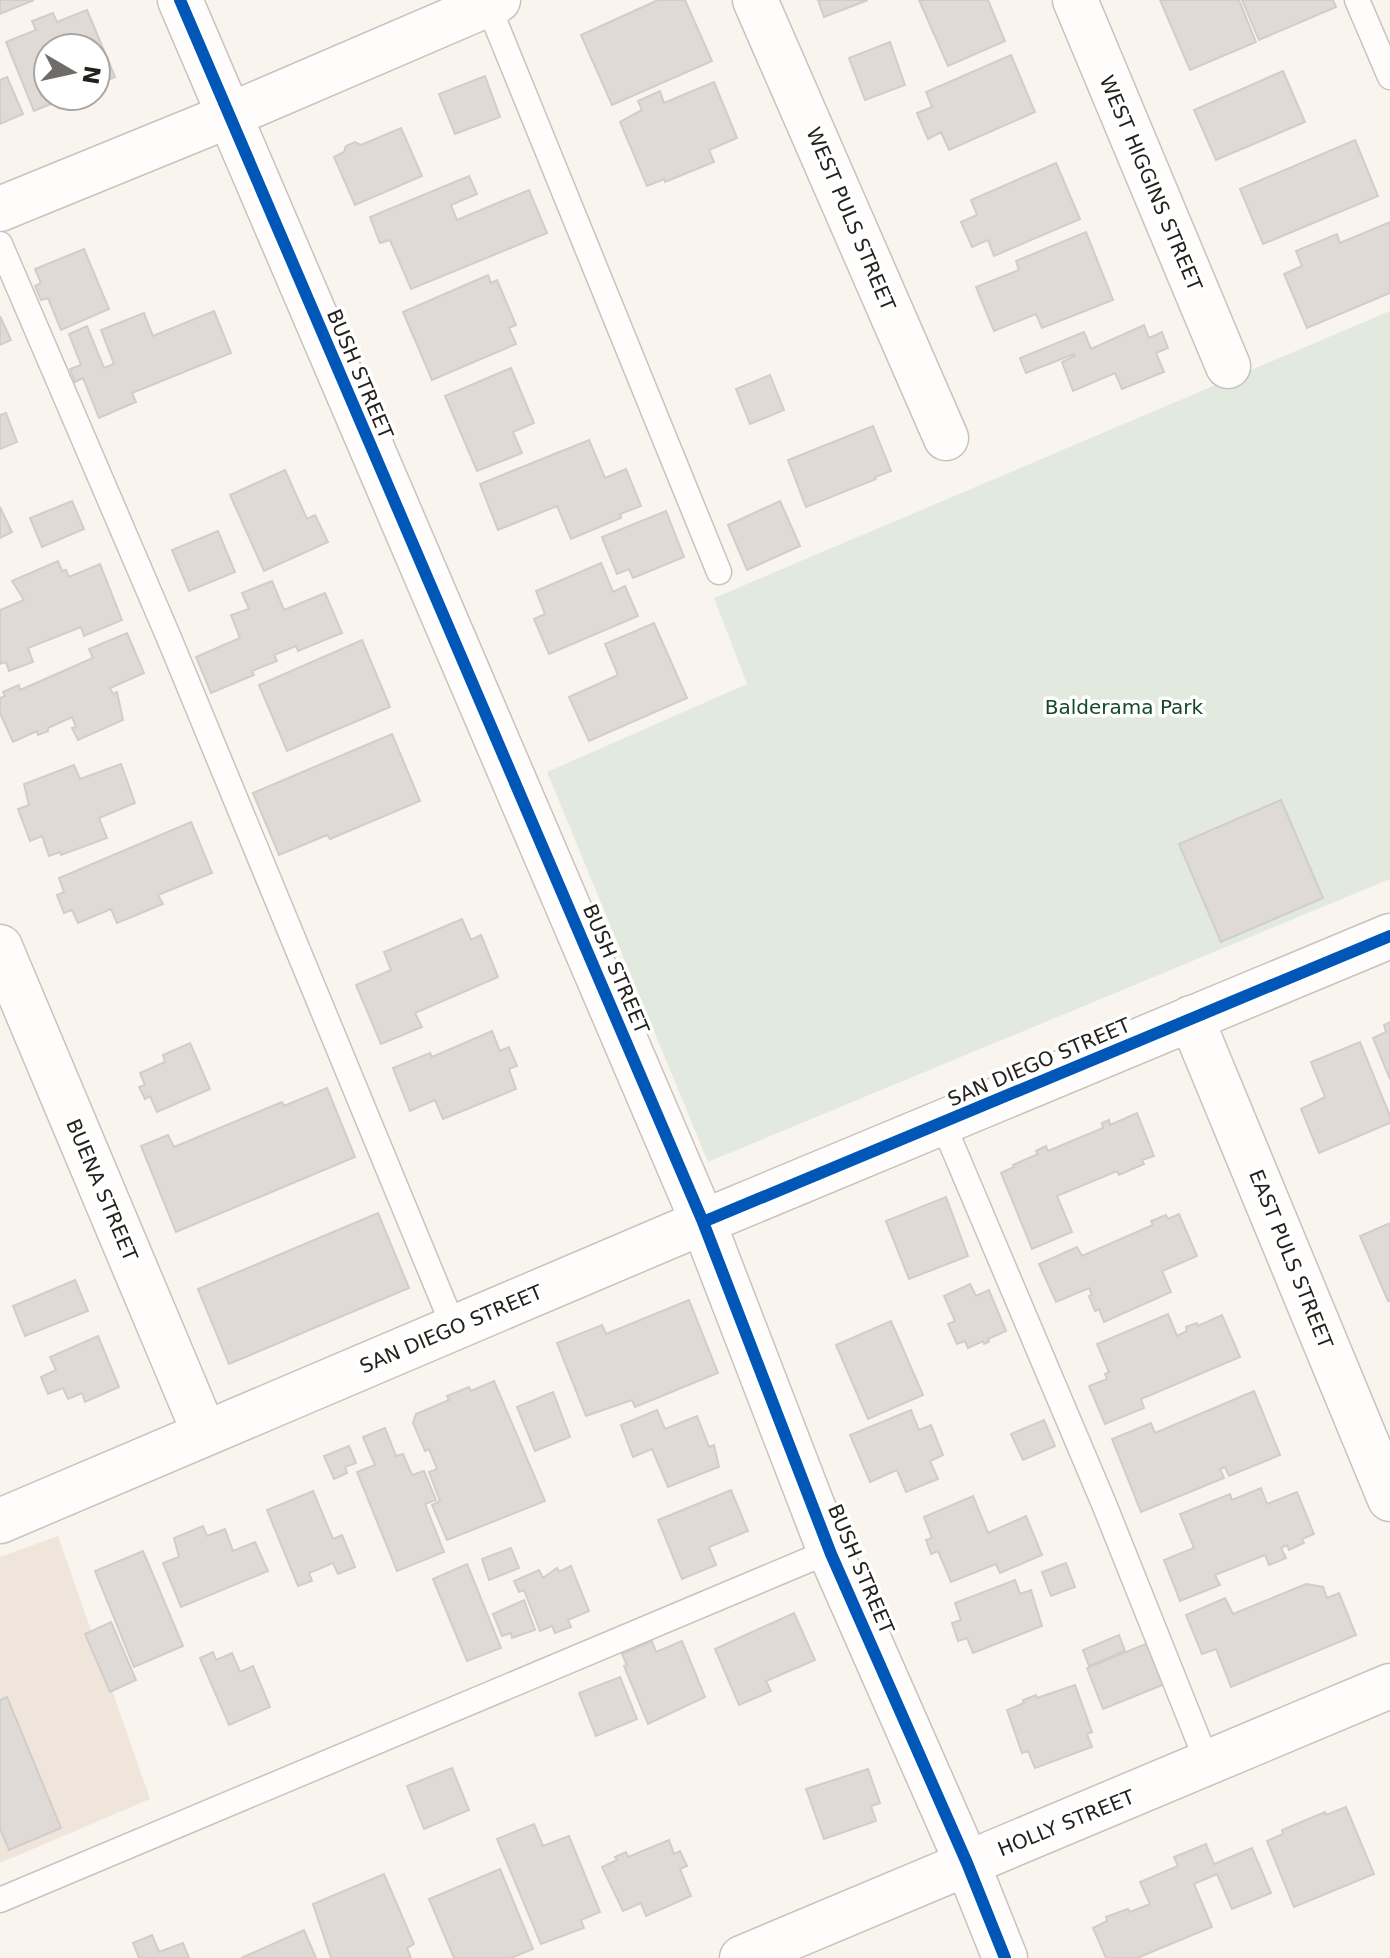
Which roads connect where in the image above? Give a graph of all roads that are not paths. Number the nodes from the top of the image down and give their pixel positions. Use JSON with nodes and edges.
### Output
{"nodes":[{"id":1,"x":180,"y":0,"type":"edge"},
{"id":2,"x":755,"y":0,"type":"edge"},
{"id":3,"x":1075,"y":0,"type":"edge"},
{"id":4,"x":1357,"y":0,"type":"edge"},
{"id":5,"x":490,"y":1,"type":"edge"},
{"id":6,"x":1390,"y":77,"type":"edge"},
{"id":7,"x":228,"y":116,"type":"junction"},
{"id":8,"x":0,"y":209,"type":"edge"},
{"id":9,"x":0,"y":244,"type":"edge"},
{"id":10,"x":1228,"y":366,"type":"dead end"},
{"id":11,"x":946,"y":438,"type":"dead end"},
{"id":12,"x":719,"y":572,"type":"dead end"},
{"id":13,"x":1390,"y":936,"type":"edge"},
{"id":14,"x":0,"y":947,"type":"edge"},
{"id":15,"x":1191,"y":1018,"type":"junction"},
{"id":16,"x":943,"y":1124,"type":"junction"},
{"id":17,"x":703,"y":1222,"type":"junction"},
{"id":18,"x":454,"y":1328,"type":"junction"},
{"id":19,"x":204,"y":1432,"type":"junction"},
{"id":20,"x":1390,"y":1499,"type":"edge"},
{"id":21,"x":0,"y":1521,"type":"edge"},
{"id":22,"x":830,"y":1551,"type":"junction"},
{"id":23,"x":1390,"y":1686,"type":"edge"},
{"id":24,"x":1208,"y":1764,"type":"junction"},
{"id":25,"x":967,"y":1863,"type":"junction"},
{"id":26,"x":0,"y":1900,"type":"edge"},
{"id":27,"x":742,"y":1958,"type":"edge"},
{"id":28,"x":1005,"y":1958,"type":"edge"}],
"edges":[{"from":1,"to":7,"type":"street","name":"BUSH STREET"},
{"from":2,"to":11,"type":"street","name":"WEST PULS STREET"},
{"from":3,"to":10,"type":"street","name":"WEST HIGGINS STREET"},
{"from":4,"to":6,"type":"lane"},
{"from":5,"to":7,"type":"street"},
{"from":5,"to":12,"type":"lane"},
{"from":7,"to":8,"type":"street"},
{"from":7,"to":17,"type":"street","name":"BUSH STREET"},
{"from":9,"to":18,"type":"lane"},
{"from":13,"to":15,"type":"street","name":"SAN DIEGO STREET"},
{"from":14,"to":19,"type":"street","name":"BUENA STREET"},
{"from":15,"to":16,"type":"street","name":"SAN DIEGO STREET"},
{"from":15,"to":20,"type":"street","name":"EAST PULS STREET"},
{"from":16,"to":17,"type":"street","name":"SAN DIEGO STREET"},
{"from":16,"to":24,"type":"lane"},
{"from":17,"to":18,"type":"street","name":"SAN DIEGO STREET"},
{"from":17,"to":22,"type":"street","name":"BUSH STREET"},
{"from":18,"to":19,"type":"street","name":"SAN DIEGO STREET"},
{"from":19,"to":21,"type":"street","name":"SAN DIEGO STREET"},
{"from":22,"to":25,"type":"street","name":"BUSH STREET"},
{"from":22,"to":26,"type":"lane"},
{"from":23,"to":24,"type":"street","name":"HOLLY STREET"},
{"from":24,"to":25,"type":"street","name":"HOLLY STREET"},
{"from":25,"to":27,"type":"street","name":"HOLLY STREET"},
{"from":25,"to":28,"type":"street","name":"BUSH STREET"}]}
